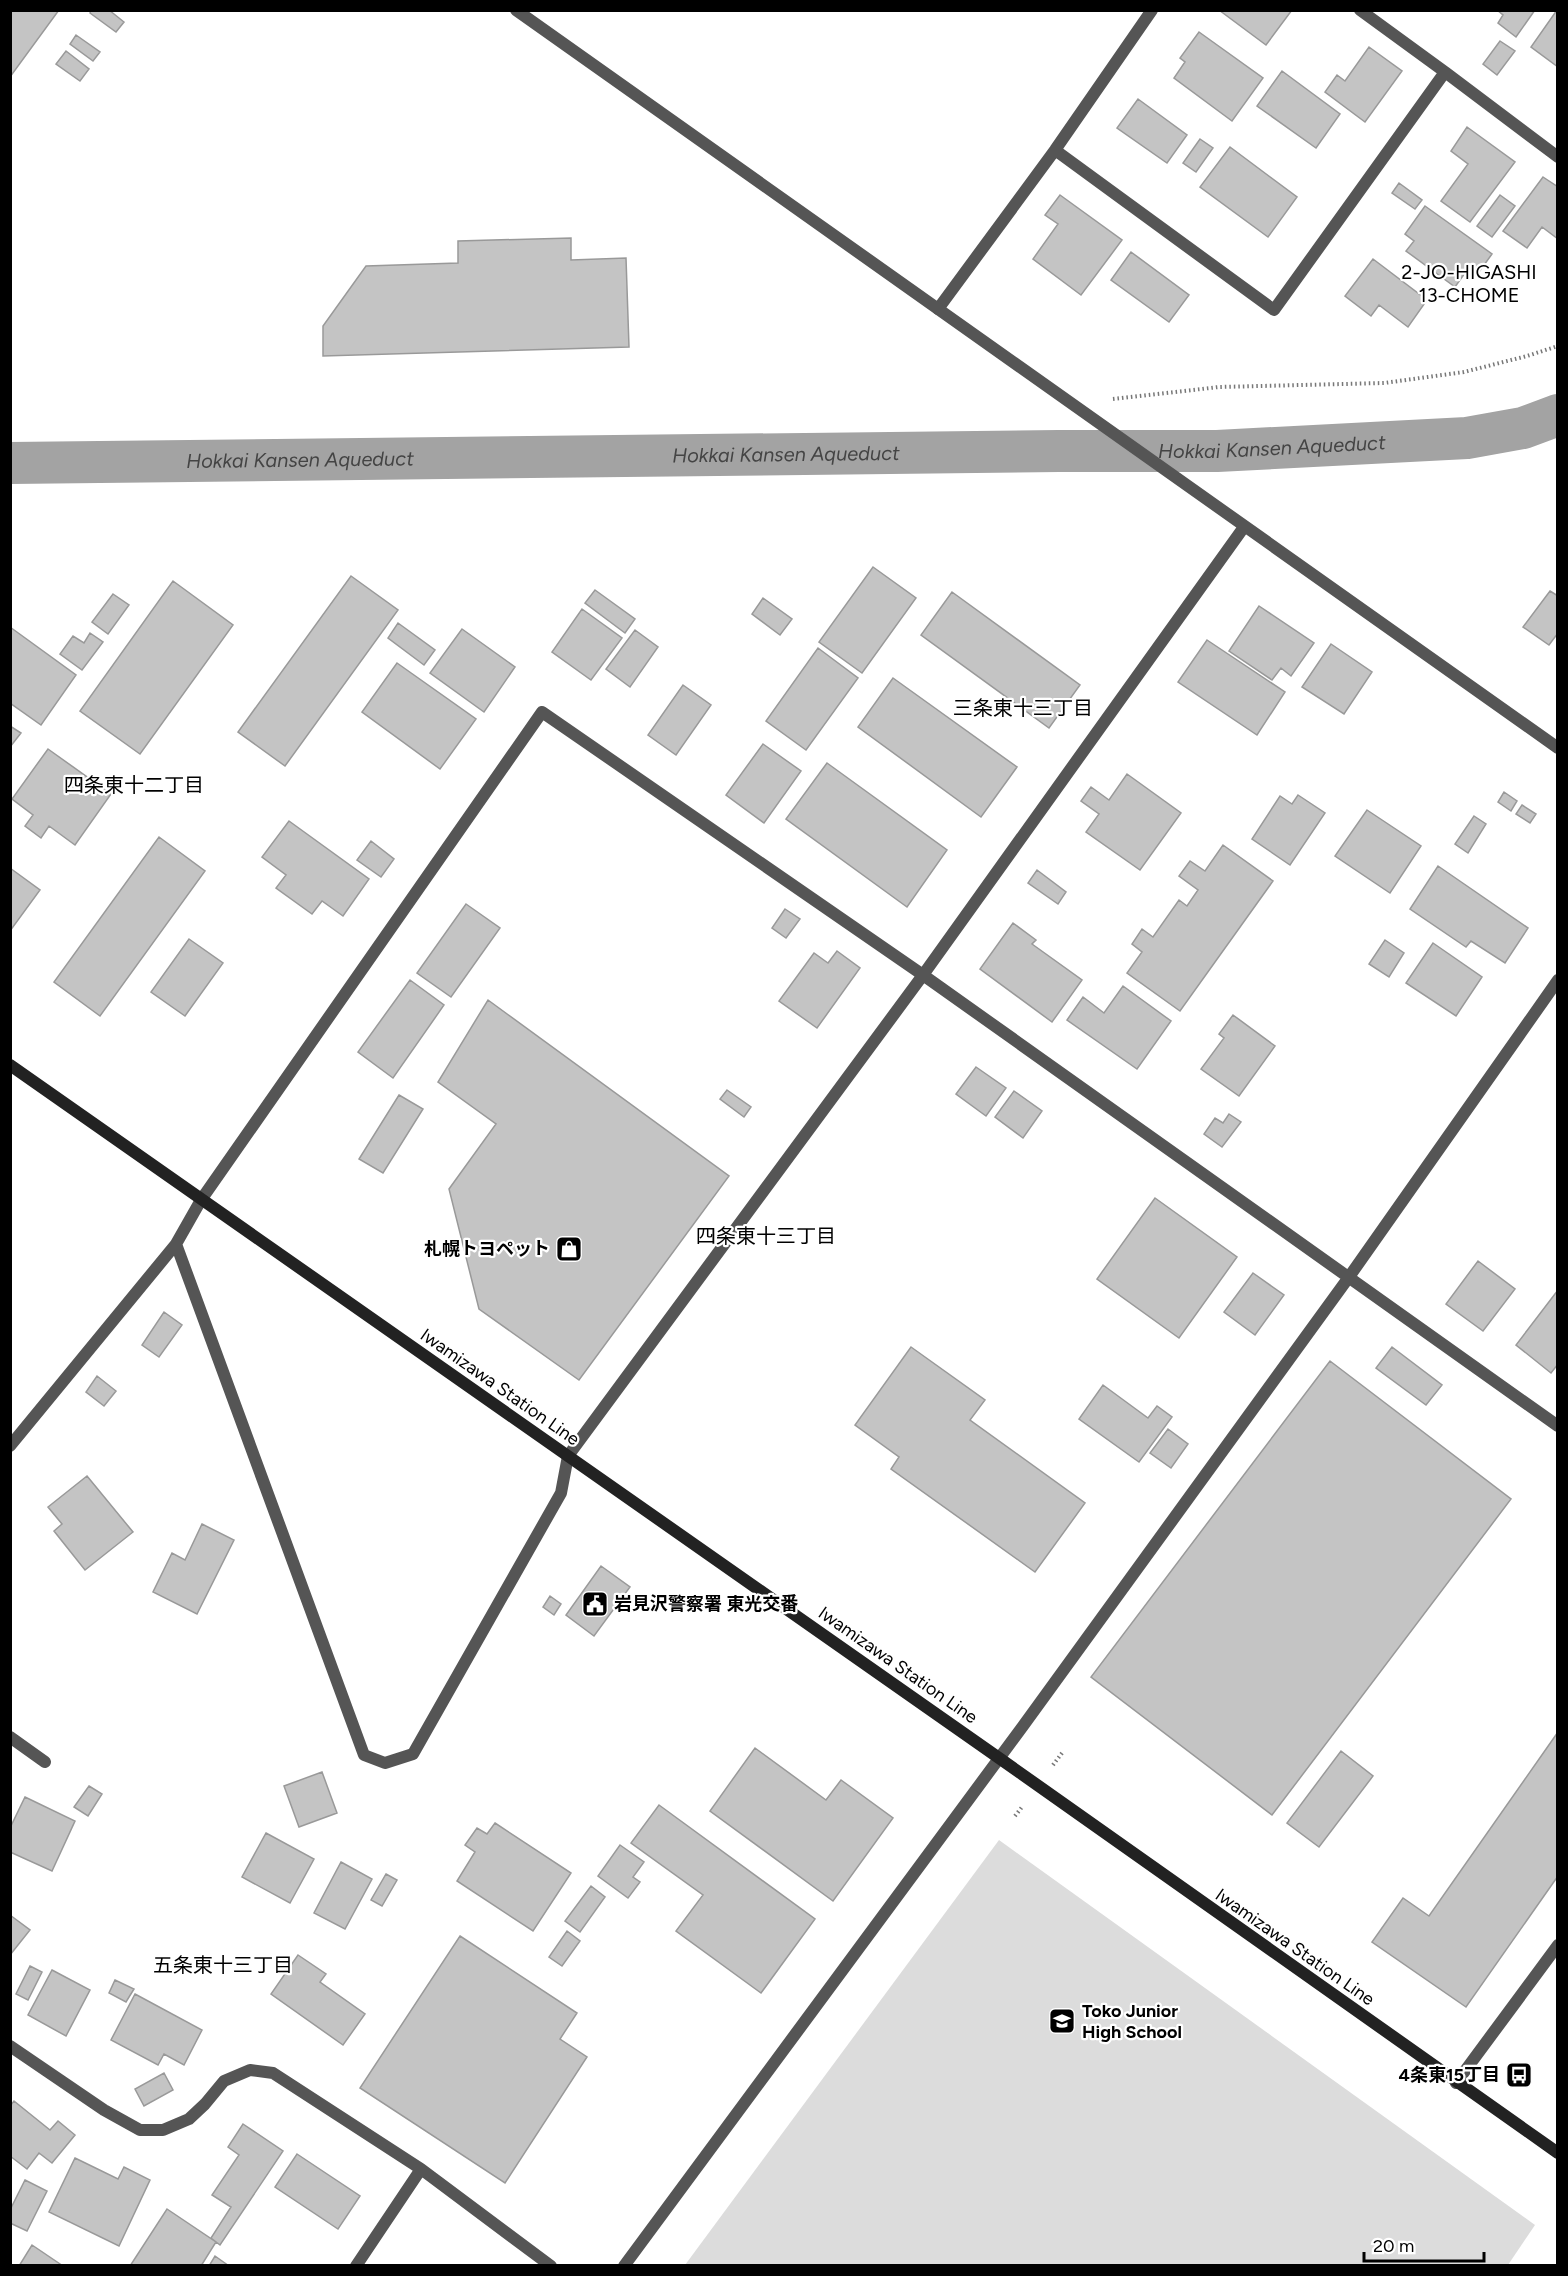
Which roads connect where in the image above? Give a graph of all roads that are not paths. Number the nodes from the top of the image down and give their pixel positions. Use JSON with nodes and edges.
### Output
{"nodes":[{"id":1,"x":516,"y":10,"type":"edge"},
{"id":2,"x":1152,"y":10,"type":"edge"},
{"id":3,"x":1360,"y":10,"type":"edge"},
{"id":4,"x":1445,"y":72,"type":"junction"},
{"id":5,"x":1054,"y":150,"type":"junction"},
{"id":6,"x":1557,"y":157,"type":"edge"},
{"id":7,"x":938,"y":309,"type":"junction"},
{"id":8,"x":1244,"y":527,"type":"junction"},
{"id":9,"x":1557,"y":748,"type":"edge"},
{"id":10,"x":923,"y":975,"type":"junction"},
{"id":11,"x":1557,"y":980,"type":"edge"},
{"id":12,"x":10,"y":1065,"type":"edge"},
{"id":13,"x":201,"y":1200,"type":"junction"},
{"id":14,"x":176,"y":1244,"type":"junction"},
{"id":15,"x":1348,"y":1277,"type":"junction"},
{"id":16,"x":1557,"y":1426,"type":"edge"},
{"id":17,"x":10,"y":1446,"type":"edge"},
{"id":18,"x":568,"y":1456,"type":"junction"},
{"id":19,"x":10,"y":1737,"type":"edge"},
{"id":20,"x":999,"y":1758,"type":"junction"},
{"id":21,"x":45,"y":1762,"type":"dead end"},
{"id":22,"x":1557,"y":1945,"type":"edge"},
{"id":23,"x":10,"y":2046,"type":"edge"},
{"id":24,"x":1456,"y":2083,"type":"junction"},
{"id":25,"x":1557,"y":2153,"type":"edge"},
{"id":26,"x":421,"y":2169,"type":"junction"},
{"id":27,"x":356,"y":2265,"type":"edge"},
{"id":28,"x":551,"y":2265,"type":"edge"},
{"id":29,"x":624,"y":2265,"type":"edge"}],
"edges":[{"from":1,"to":7,"type":"street"},
{"from":2,"to":5,"type":"street"},
{"from":3,"to":4,"type":"street"},
{"from":4,"to":5,"type":"street"},
{"from":4,"to":6,"type":"street"},
{"from":5,"to":7,"type":"street"},
{"from":7,"to":8,"type":"street"},
{"from":8,"to":9,"type":"street"},
{"from":8,"to":10,"type":"street"},
{"from":10,"to":13,"type":"street"},
{"from":10,"to":15,"type":"street"},
{"from":10,"to":18,"type":"street"},
{"from":11,"to":15,"type":"street"},
{"from":12,"to":13,"type":"main road","name":"Iwamizawa Station Line"},
{"from":13,"to":14,"type":"street"},
{"from":13,"to":18,"type":"main road","name":"Iwamizawa Station Line"},
{"from":14,"to":17,"type":"street"},
{"from":14,"to":18,"type":"street"},
{"from":15,"to":16,"type":"street"},
{"from":15,"to":20,"type":"street"},
{"from":18,"to":20,"type":"main road","name":"Iwamizawa Station Line"},
{"from":19,"to":21,"type":"street"},
{"from":20,"to":24,"type":"main road","name":"Iwamizawa Station Line"},
{"from":20,"to":29,"type":"street"},
{"from":22,"to":24,"type":"street"},
{"from":23,"to":26,"type":"street"},
{"from":24,"to":25,"type":"main road","name":"Iwamizawa Station Line"},
{"from":26,"to":27,"type":"street"},
{"from":26,"to":28,"type":"street"}]}
